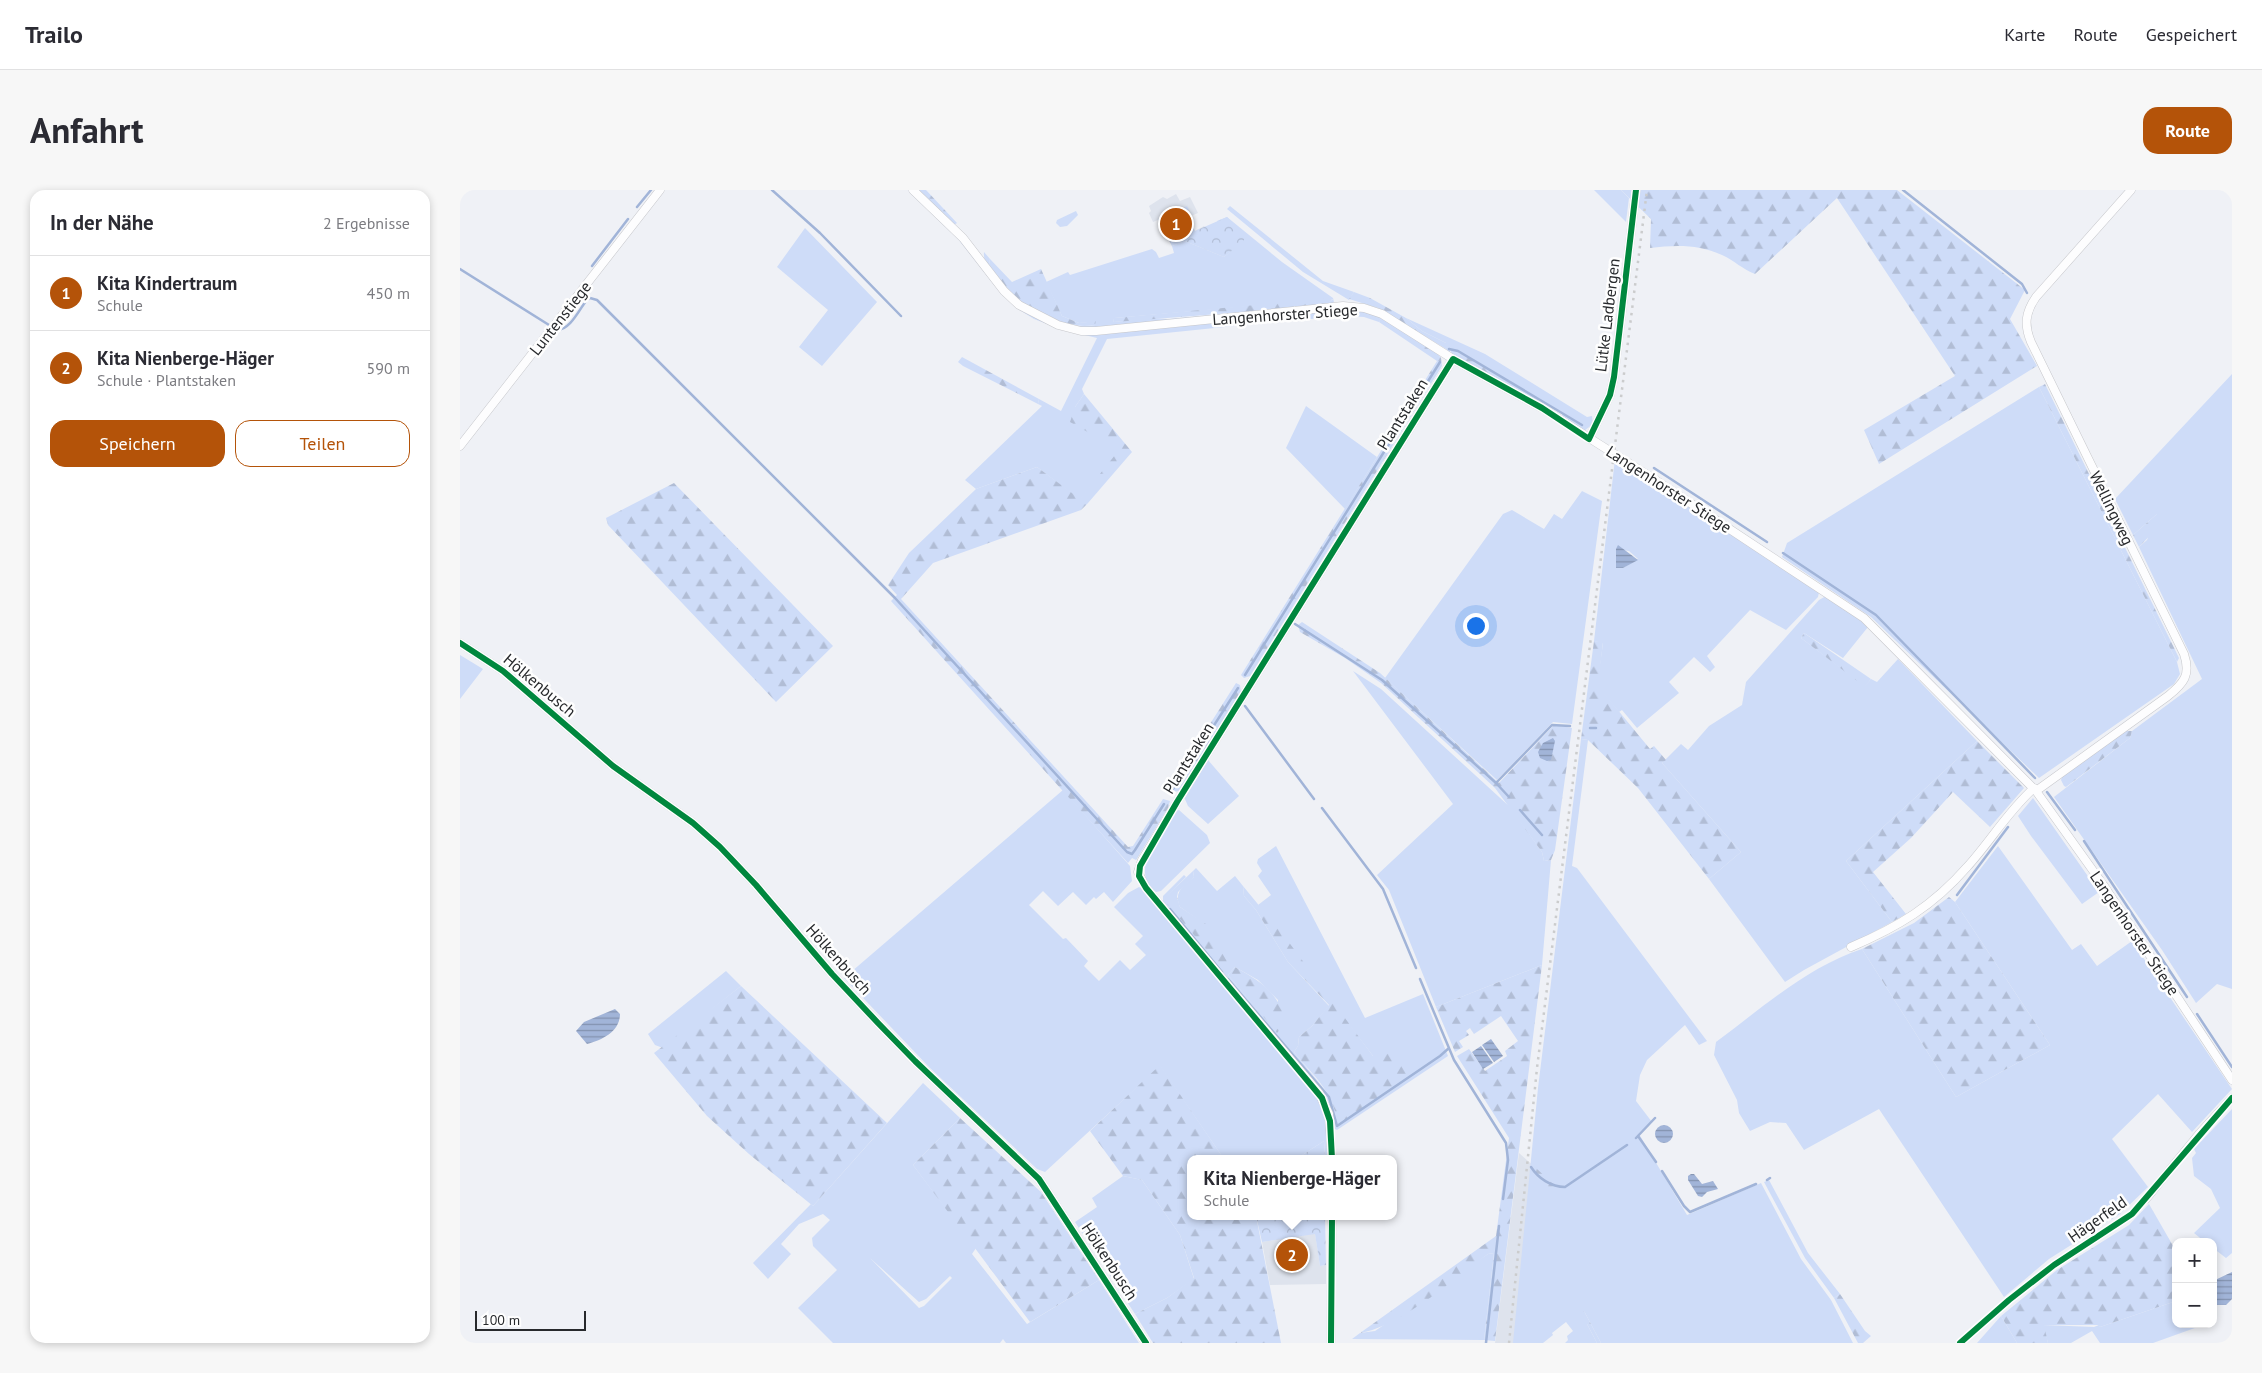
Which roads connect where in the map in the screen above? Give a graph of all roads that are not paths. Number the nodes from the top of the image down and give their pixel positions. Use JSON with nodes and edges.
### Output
{"nodes":[{"id":1,"x":660,"y":190,"type":"edge"},
{"id":2,"x":913,"y":190,"type":"edge"},
{"id":3,"x":1636,"y":190,"type":"edge"},
{"id":4,"x":2131,"y":190,"type":"edge"},
{"id":5,"x":1453,"y":359,"type":"junction"},
{"id":6,"x":1589,"y":439,"type":"junction"},
{"id":7,"x":460,"y":446,"type":"edge"},
{"id":8,"x":460,"y":643,"type":"edge"},
{"id":9,"x":2035,"y":789,"type":"junction"},
{"id":10,"x":1851,"y":947,"type":"dead end"},
{"id":11,"x":2232,"y":1080,"type":"edge"},
{"id":12,"x":2232,"y":1098,"type":"edge"},
{"id":13,"x":1332,"y":1155,"type":"edge"},
{"id":14,"x":2146,"y":1199,"type":"dead end"},
{"id":15,"x":1332,"y":1220,"type":"edge"},
{"id":16,"x":1146,"y":1343,"type":"edge"},
{"id":17,"x":1331,"y":1343,"type":"edge"}],
"edges":[{"from":1,"to":7,"type":"street","name":"Luntenstiege"},
{"from":2,"to":5,"type":"street","name":"Langenhorster Stiege"},
{"from":3,"to":6,"type":"street","name":"Lütke Ladbergen"},
{"from":4,"to":9,"type":"street","name":"Wellingweg"},
{"from":5,"to":6,"type":"street","name":"Langenhorster Stiege"},
{"from":5,"to":13,"type":"street","name":"Plantstaken"},
{"from":6,"to":9,"type":"street","name":"Langenhorster Stiege"},
{"from":8,"to":16,"type":"street","name":"Hölkenbusch"},
{"from":9,"to":10,"type":"street"},
{"from":9,"to":11,"type":"street","name":"Langenhorster Stiege"},
{"from":12,"to":14,"type":"street","name":"Hägerfeld"},
{"from":15,"to":17,"type":"street"}]}
